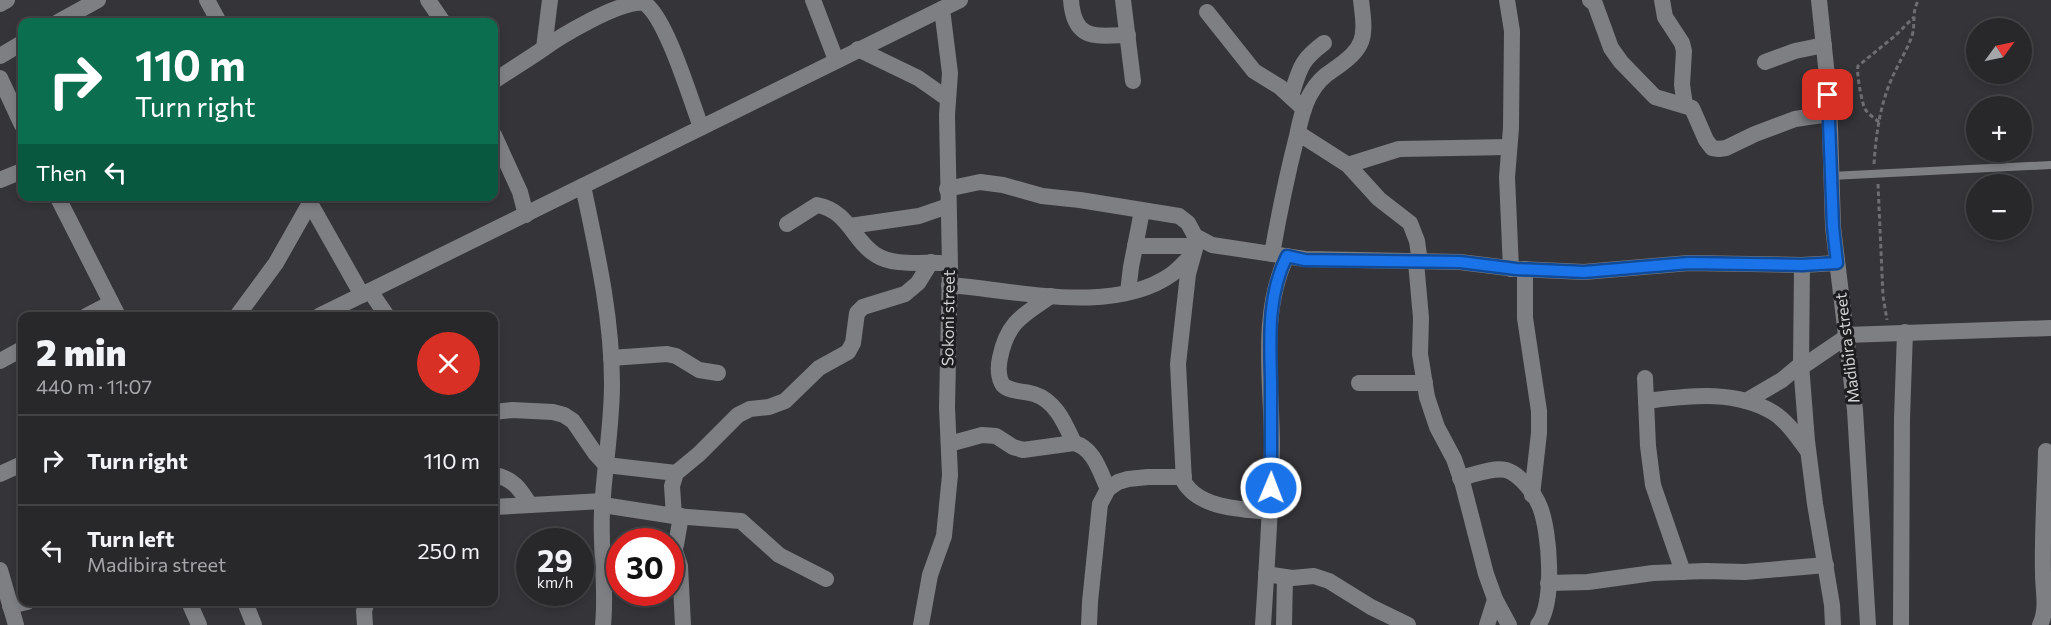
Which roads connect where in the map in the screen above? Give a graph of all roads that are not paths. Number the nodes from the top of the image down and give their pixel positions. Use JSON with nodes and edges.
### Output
{"nodes":[{"id":1,"x":8,"y":0,"type":"edge"},
{"id":2,"x":99,"y":0,"type":"edge"},
{"id":3,"x":207,"y":0,"type":"edge"},
{"id":4,"x":428,"y":0,"type":"edge"},
{"id":5,"x":550,"y":0,"type":"edge"},
{"id":6,"x":813,"y":0,"type":"edge"},
{"id":7,"x":960,"y":0,"type":"edge"},
{"id":8,"x":1071,"y":0,"type":"edge"},
{"id":9,"x":1123,"y":0,"type":"edge"},
{"id":10,"x":1361,"y":0,"type":"edge"},
{"id":11,"x":1507,"y":0,"type":"edge"},
{"id":12,"x":1590,"y":0,"type":"edge"},
{"id":13,"x":1662,"y":0,"type":"edge"},
{"id":14,"x":1819,"y":0,"type":"edge"},
{"id":15,"x":615,"y":2,"type":"edge"},
{"id":16,"x":648,"y":2,"type":"edge"},
{"id":17,"x":0,"y":4,"type":"edge"},
{"id":18,"x":942,"y":9,"type":"junction"},
{"id":19,"x":1207,"y":12,"type":"dead end"},
{"id":20,"x":65,"y":18,"type":"edge"},
{"id":21,"x":216,"y":18,"type":"edge"},
{"id":22,"x":439,"y":18,"type":"edge"},
{"id":23,"x":1128,"y":35,"type":"junction"},
{"id":24,"x":1324,"y":43,"type":"dead end"},
{"id":25,"x":18,"y":45,"type":"edge"},
{"id":26,"x":1824,"y":45,"type":"junction"},
{"id":27,"x":544,"y":48,"type":"junction"},
{"id":28,"x":858,"y":49,"type":"junction"},
{"id":29,"x":0,"y":56,"type":"edge"},
{"id":30,"x":836,"y":60,"type":"junction"},
{"id":31,"x":1765,"y":62,"type":"dead end"},
{"id":32,"x":0,"y":78,"type":"edge"},
{"id":33,"x":498,"y":78,"type":"edge"},
{"id":34,"x":1133,"y":81,"type":"dead end"},
{"id":35,"x":1291,"y":96,"type":"junction"},
{"id":36,"x":948,"y":99,"type":"junction"},
{"id":37,"x":5,"y":101,"type":"edge"},
{"id":38,"x":1685,"y":105,"type":"junction"},
{"id":39,"x":1304,"y":109,"type":"junction"},
{"id":40,"x":1829,"y":114,"type":"junction"},
{"id":41,"x":18,"y":119,"type":"edge"},
{"id":42,"x":701,"y":127,"type":"junction"},
{"id":43,"x":1298,"y":133,"type":"junction"},
{"id":44,"x":498,"y":144,"type":"edge"},
{"id":45,"x":1509,"y":147,"type":"junction"},
{"id":46,"x":1348,"y":165,"type":"junction"},
{"id":47,"x":2051,"y":165,"type":"edge"},
{"id":48,"x":18,"y":173,"type":"edge"},
{"id":49,"x":1831,"y":176,"type":"junction"},
{"id":50,"x":0,"y":180,"type":"edge"},
{"id":51,"x":584,"y":186,"type":"junction"},
{"id":52,"x":947,"y":189,"type":"junction"},
{"id":53,"x":60,"y":201,"type":"edge"},
{"id":54,"x":307,"y":201,"type":"edge"},
{"id":55,"x":309,"y":201,"type":"edge"},
{"id":56,"x":948,"y":206,"type":"junction"},
{"id":57,"x":1142,"y":211,"type":"junction"},
{"id":58,"x":526,"y":215,"type":"junction"},
{"id":59,"x":787,"y":224,"type":"dead end"},
{"id":60,"x":850,"y":226,"type":"junction"},
{"id":61,"x":1135,"y":246,"type":"junction"},
{"id":62,"x":1196,"y":246,"type":"junction"},
{"id":63,"x":1280,"y":255,"type":"junction"},
{"id":64,"x":931,"y":262,"type":"junction"},
{"id":65,"x":1418,"y":262,"type":"junction"},
{"id":66,"x":950,"y":263,"type":"junction"},
{"id":67,"x":1837,"y":263,"type":"junction"},
{"id":68,"x":1802,"y":265,"type":"junction"},
{"id":69,"x":1518,"y":269,"type":"junction"},
{"id":70,"x":950,"y":285,"type":"junction"},
{"id":71,"x":1128,"y":292,"type":"junction"},
{"id":72,"x":366,"y":293,"type":"junction"},
{"id":73,"x":1051,"y":296,"type":"junction"},
{"id":74,"x":115,"y":310,"type":"edge"},
{"id":75,"x":240,"y":312,"type":"edge"},
{"id":76,"x":331,"y":312,"type":"edge"},
{"id":77,"x":383,"y":312,"type":"edge"},
{"id":78,"x":2051,"y":328,"type":"edge"},
{"id":79,"x":1898,"y":332,"type":"junction"},
{"id":80,"x":1846,"y":336,"type":"junction"},
{"id":81,"x":18,"y":351,"type":"edge"},
{"id":82,"x":611,"y":358,"type":"junction"},
{"id":83,"x":0,"y":361,"type":"edge"},
{"id":84,"x":1802,"y":366,"type":"junction"},
{"id":85,"x":718,"y":373,"type":"dead end"},
{"id":86,"x":1645,"y":378,"type":"dead end"},
{"id":87,"x":1359,"y":382,"type":"dead end"},
{"id":88,"x":1425,"y":383,"type":"junction"},
{"id":89,"x":1646,"y":401,"type":"junction"},
{"id":90,"x":1746,"y":401,"type":"junction"},
{"id":91,"x":498,"y":412,"type":"edge"},
{"id":92,"x":1074,"y":443,"type":"junction"},
{"id":93,"x":949,"y":444,"type":"junction"},
{"id":94,"x":1808,"y":451,"type":"junction"},
{"id":95,"x":2046,"y":451,"type":"dead end"},
{"id":96,"x":606,"y":465,"type":"junction"},
{"id":97,"x":18,"y":466,"type":"edge"},
{"id":98,"x":676,"y":473,"type":"junction"},
{"id":99,"x":0,"y":474,"type":"edge"},
{"id":100,"x":498,"y":476,"type":"edge"},
{"id":101,"x":1184,"y":477,"type":"junction"},
{"id":102,"x":1460,"y":478,"type":"junction"},
{"id":103,"x":1108,"y":489,"type":"junction"},
{"id":104,"x":1532,"y":495,"type":"junction"},
{"id":105,"x":603,"y":503,"type":"junction"},
{"id":106,"x":530,"y":505,"type":"junction"},
{"id":107,"x":498,"y":507,"type":"edge"},
{"id":108,"x":1271,"y":512,"type":"junction"},
{"id":109,"x":678,"y":516,"type":"junction"},
{"id":110,"x":679,"y":528,"type":"edge"},
{"id":111,"x":602,"y":557,"type":"junction"},
{"id":112,"x":606,"y":557,"type":"edge"},
{"id":113,"x":1826,"y":565,"type":"junction"},
{"id":114,"x":0,"y":570,"type":"edge"},
{"id":115,"x":1683,"y":572,"type":"junction"},
{"id":116,"x":1266,"y":574,"type":"junction"},
{"id":117,"x":1285,"y":577,"type":"junction"},
{"id":118,"x":826,"y":579,"type":"dead end"},
{"id":119,"x":1548,"y":583,"type":"junction"},
{"id":120,"x":1495,"y":600,"type":"junction"},
{"id":121,"x":6,"y":603,"type":"edge"},
{"id":122,"x":191,"y":606,"type":"edge"},
{"id":123,"x":247,"y":606,"type":"edge"},
{"id":124,"x":366,"y":606,"type":"edge"},
{"id":125,"x":682,"y":606,"type":"edge"},
{"id":126,"x":16,"y":625,"type":"edge"},
{"id":127,"x":199,"y":625,"type":"edge"},
{"id":128,"x":254,"y":625,"type":"edge"},
{"id":129,"x":365,"y":625,"type":"edge"},
{"id":130,"x":603,"y":625,"type":"edge"},
{"id":131,"x":683,"y":625,"type":"edge"},
{"id":132,"x":921,"y":625,"type":"edge"},
{"id":133,"x":1089,"y":625,"type":"edge"},
{"id":134,"x":1263,"y":625,"type":"edge"},
{"id":135,"x":1284,"y":625,"type":"edge"},
{"id":136,"x":1408,"y":625,"type":"edge"},
{"id":137,"x":1487,"y":625,"type":"edge"},
{"id":138,"x":1509,"y":625,"type":"edge"},
{"id":139,"x":1538,"y":625,"type":"edge"},
{"id":140,"x":1833,"y":625,"type":"edge"},
{"id":141,"x":1868,"y":625,"type":"edge"},
{"id":142,"x":1901,"y":625,"type":"edge"},
{"id":143,"x":2040,"y":625,"type":"edge"}],
"edges":[{"from":1,"to":17,"type":"street"},
{"from":2,"to":20,"type":"street"},
{"from":3,"to":21,"type":"street"},
{"from":4,"to":22,"type":"street"},
{"from":5,"to":27,"type":"street"},
{"from":6,"to":30,"type":"street"},
{"from":7,"to":18,"type":"street"},
{"from":8,"to":23,"type":"street"},
{"from":9,"to":23,"type":"street"},
{"from":10,"to":39,"type":"street"},
{"from":11,"to":45,"type":"street"},
{"from":12,"to":38,"type":"street"},
{"from":13,"to":38,"type":"street"},
{"from":14,"to":26,"type":"street","name":"Madibira street"},
{"from":15,"to":16,"type":"street"},
{"from":15,"to":27,"type":"street"},
{"from":16,"to":42,"type":"street"},
{"from":18,"to":28,"type":"street"},
{"from":18,"to":36,"type":"street","name":"Sokoni street"},
{"from":19,"to":35,"type":"street"},
{"from":23,"to":34,"type":"street"},
{"from":24,"to":35,"type":"street"},
{"from":25,"to":29,"type":"street"},
{"from":26,"to":31,"type":"street"},
{"from":26,"to":40,"type":"street","name":"Madibira street"},
{"from":27,"to":33,"type":"street"},
{"from":28,"to":30,"type":"street"},
{"from":28,"to":36,"type":"street"},
{"from":30,"to":42,"type":"street"},
{"from":32,"to":37,"type":"street"},
{"from":35,"to":39,"type":"street"},
{"from":36,"to":52,"type":"street","name":"Sokoni street"},
{"from":37,"to":41,"type":"street"},
{"from":38,"to":40,"type":"street"},
{"from":39,"to":43,"type":"street"},
{"from":40,"to":49,"type":"street","name":"Madibira street"},
{"from":42,"to":51,"type":"street"},
{"from":43,"to":46,"type":"street"},
{"from":43,"to":63,"type":"street"},
{"from":44,"to":58,"type":"street"},
{"from":45,"to":46,"type":"street"},
{"from":45,"to":69,"type":"street"},
{"from":46,"to":65,"type":"street"},
{"from":47,"to":49,"type":"lane"},
{"from":48,"to":50,"type":"street"},
{"from":49,"to":67,"type":"street","name":"Madibira street"},
{"from":51,"to":58,"type":"street"},
{"from":51,"to":82,"type":"street"},
{"from":52,"to":56,"type":"street","name":"Sokoni street"},
{"from":52,"to":57,"type":"street"},
{"from":53,"to":74,"type":"street"},
{"from":54,"to":75,"type":"street"},
{"from":55,"to":72,"type":"street"},
{"from":56,"to":60,"type":"street"},
{"from":56,"to":66,"type":"street","name":"Sokoni street"},
{"from":57,"to":61,"type":"street"},
{"from":57,"to":62,"type":"street"},
{"from":58,"to":72,"type":"street"},
{"from":59,"to":60,"type":"street"},
{"from":60,"to":64,"type":"street"},
{"from":61,"to":62,"type":"street"},
{"from":61,"to":71,"type":"street"},
{"from":62,"to":63,"type":"street"},
{"from":62,"to":71,"type":"street"},
{"from":62,"to":101,"type":"street"},
{"from":63,"to":65,"type":"street"},
{"from":63,"to":108,"type":"street"},
{"from":64,"to":66,"type":"street"},
{"from":64,"to":98,"type":"street"},
{"from":65,"to":69,"type":"street"},
{"from":65,"to":88,"type":"street"},
{"from":66,"to":70,"type":"street","name":"Sokoni street"},
{"from":67,"to":68,"type":"street"},
{"from":67,"to":80,"type":"street","name":"Madibira street"},
{"from":68,"to":69,"type":"street"},
{"from":68,"to":84,"type":"street"},
{"from":69,"to":104,"type":"street"},
{"from":70,"to":73,"type":"street"},
{"from":70,"to":93,"type":"street","name":"Sokoni street"},
{"from":71,"to":73,"type":"street"},
{"from":72,"to":76,"type":"street"},
{"from":72,"to":77,"type":"street"},
{"from":73,"to":92,"type":"street"},
{"from":78,"to":79,"type":"street"},
{"from":79,"to":80,"type":"street"},
{"from":79,"to":142,"type":"street"},
{"from":80,"to":84,"type":"street"},
{"from":80,"to":141,"type":"street","name":"Madibira street"},
{"from":81,"to":83,"type":"street"},
{"from":82,"to":85,"type":"street"},
{"from":82,"to":96,"type":"street"},
{"from":84,"to":90,"type":"street"},
{"from":84,"to":94,"type":"street"},
{"from":86,"to":89,"type":"street"},
{"from":87,"to":88,"type":"street"},
{"from":88,"to":102,"type":"street"},
{"from":89,"to":90,"type":"street"},
{"from":89,"to":115,"type":"street"},
{"from":90,"to":94,"type":"street"},
{"from":91,"to":96,"type":"street"},
{"from":92,"to":93,"type":"street"},
{"from":92,"to":103,"type":"street"},
{"from":93,"to":132,"type":"street","name":"Sokoni street"},
{"from":94,"to":113,"type":"street"},
{"from":95,"to":143,"type":"street"},
{"from":96,"to":98,"type":"street"},
{"from":96,"to":105,"type":"street"},
{"from":97,"to":99,"type":"street"},
{"from":98,"to":109,"type":"street"},
{"from":100,"to":106,"type":"street"},
{"from":101,"to":103,"type":"street"},
{"from":101,"to":108,"type":"street"},
{"from":102,"to":104,"type":"street"},
{"from":102,"to":120,"type":"street"},
{"from":103,"to":133,"type":"street"},
{"from":104,"to":119,"type":"street"},
{"from":105,"to":106,"type":"street"},
{"from":105,"to":109,"type":"street"},
{"from":105,"to":111,"type":"street"},
{"from":106,"to":107,"type":"street"},
{"from":108,"to":116,"type":"street"},
{"from":109,"to":110,"type":"street"},
{"from":109,"to":118,"type":"street"},
{"from":111,"to":112,"type":"street"},
{"from":111,"to":130,"type":"street"},
{"from":113,"to":115,"type":"street"},
{"from":113,"to":140,"type":"street"},
{"from":114,"to":121,"type":"street"},
{"from":115,"to":119,"type":"street"},
{"from":116,"to":117,"type":"street"},
{"from":116,"to":134,"type":"street"},
{"from":117,"to":135,"type":"street"},
{"from":117,"to":136,"type":"street"},
{"from":119,"to":139,"type":"street"},
{"from":120,"to":137,"type":"street"},
{"from":120,"to":138,"type":"street"},
{"from":121,"to":126,"type":"street"},
{"from":122,"to":127,"type":"street"},
{"from":123,"to":128,"type":"street"},
{"from":124,"to":129,"type":"street"},
{"from":125,"to":131,"type":"street"}]}
